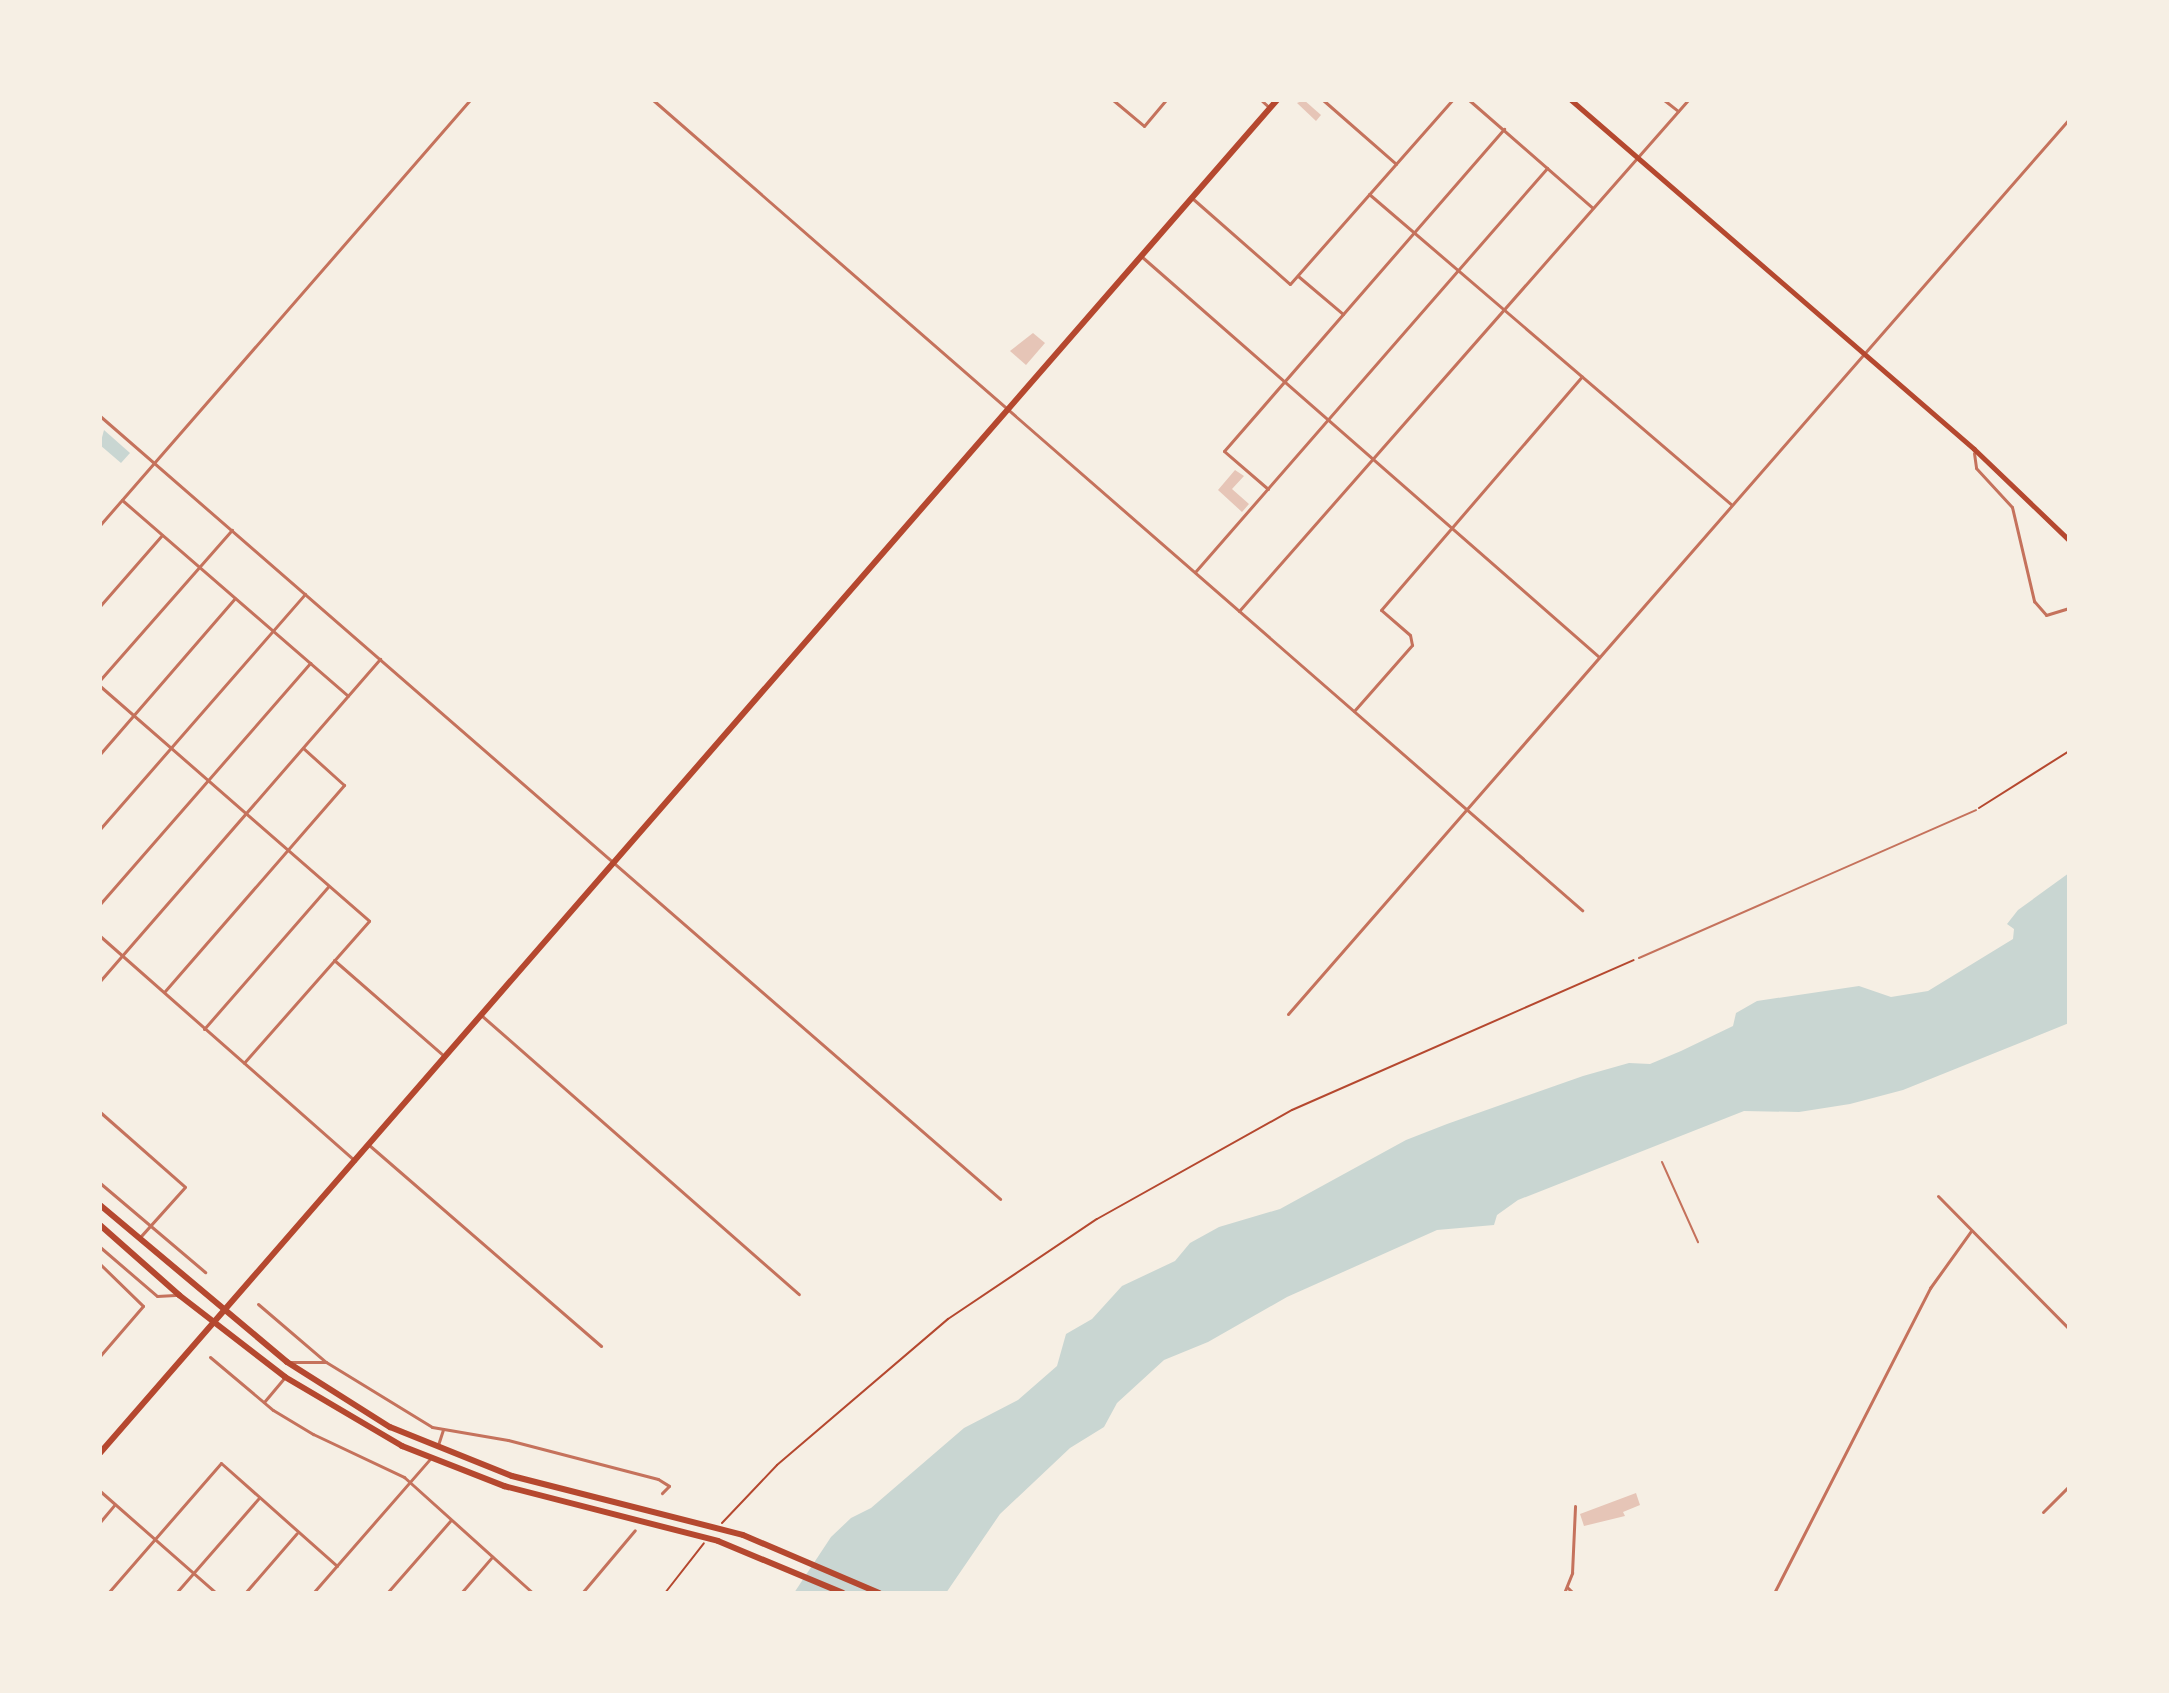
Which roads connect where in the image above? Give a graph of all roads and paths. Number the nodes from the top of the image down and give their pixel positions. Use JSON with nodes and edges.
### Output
{"nodes":[{"id":1,"x":470,"y":100,"type":"edge"},
{"id":2,"x":653,"y":100,"type":"edge"},
{"id":3,"x":1113,"y":100,"type":"edge"},
{"id":4,"x":1166,"y":100,"type":"edge"},
{"id":5,"x":1261,"y":100,"type":"edge"},
{"id":6,"x":1277,"y":100,"type":"edge"},
{"id":7,"x":1323,"y":100,"type":"edge"},
{"id":8,"x":1452,"y":100,"type":"edge"},
{"id":9,"x":1469,"y":100,"type":"edge"},
{"id":10,"x":1571,"y":100,"type":"edge"},
{"id":11,"x":1664,"y":100,"type":"edge"},
{"id":12,"x":1688,"y":100,"type":"edge"},
{"id":13,"x":1270,"y":108,"type":"junction"},
{"id":14,"x":1678,"y":111,"type":"junction"},
{"id":15,"x":2069,"y":119,"type":"edge"},
{"id":16,"x":1504,"y":129,"type":"junction"},
{"id":17,"x":1637,"y":158,"type":"junction"},
{"id":18,"x":1396,"y":164,"type":"junction"},
{"id":19,"x":1547,"y":168,"type":"junction"},
{"id":20,"x":1369,"y":194,"type":"junction"},
{"id":21,"x":1192,"y":198,"type":"junction"},
{"id":22,"x":1593,"y":208,"type":"junction"},
{"id":23,"x":1414,"y":233,"type":"junction"},
{"id":24,"x":1141,"y":256,"type":"junction"},
{"id":25,"x":1456,"y":271,"type":"junction"},
{"id":26,"x":1298,"y":276,"type":"junction"},
{"id":27,"x":1503,"y":311,"type":"junction"},
{"id":28,"x":1343,"y":314,"type":"junction"},
{"id":29,"x":1864,"y":353,"type":"junction"},
{"id":30,"x":1582,"y":376,"type":"junction"},
{"id":31,"x":1284,"y":383,"type":"junction"},
{"id":32,"x":1008,"y":409,"type":"junction"},
{"id":33,"x":100,"y":416,"type":"edge"},
{"id":34,"x":1328,"y":420,"type":"junction"},
{"id":35,"x":1974,"y":449,"type":"junction"},
{"id":36,"x":1374,"y":459,"type":"junction"},
{"id":37,"x":154,"y":463,"type":"junction"},
{"id":38,"x":1268,"y":489,"type":"junction"},
{"id":39,"x":122,"y":500,"type":"junction"},
{"id":40,"x":1732,"y":505,"type":"junction"},
{"id":41,"x":100,"y":525,"type":"edge"},
{"id":42,"x":1451,"y":527,"type":"junction"},
{"id":43,"x":232,"y":530,"type":"junction"},
{"id":44,"x":162,"y":535,"type":"junction"},
{"id":45,"x":2069,"y":540,"type":"edge"},
{"id":46,"x":199,"y":566,"type":"junction"},
{"id":47,"x":1195,"y":572,"type":"junction"},
{"id":48,"x":305,"y":594,"type":"junction"},
{"id":49,"x":235,"y":598,"type":"junction"},
{"id":50,"x":100,"y":606,"type":"edge"},
{"id":51,"x":2069,"y":608,"type":"edge"},
{"id":52,"x":1239,"y":611,"type":"junction"},
{"id":53,"x":273,"y":631,"type":"junction"},
{"id":54,"x":1599,"y":657,"type":"junction"},
{"id":55,"x":380,"y":659,"type":"junction"},
{"id":56,"x":310,"y":663,"type":"junction"},
{"id":57,"x":100,"y":683,"type":"edge"},
{"id":58,"x":348,"y":696,"type":"junction"},
{"id":59,"x":1354,"y":711,"type":"junction"},
{"id":60,"x":134,"y":715,"type":"junction"},
{"id":61,"x":171,"y":747,"type":"junction"},
{"id":62,"x":303,"y":748,"type":"junction"},
{"id":63,"x":2069,"y":751,"type":"edge"},
{"id":64,"x":100,"y":754,"type":"edge"},
{"id":65,"x":208,"y":779,"type":"junction"},
{"id":66,"x":1466,"y":809,"type":"junction"},
{"id":67,"x":1976,"y":810,"type":"joint"},
{"id":68,"x":247,"y":814,"type":"junction"},
{"id":69,"x":100,"y":829,"type":"edge"},
{"id":70,"x":289,"y":851,"type":"junction"},
{"id":71,"x":614,"y":863,"type":"junction"},
{"id":72,"x":328,"y":887,"type":"junction"},
{"id":73,"x":100,"y":904,"type":"edge"},
{"id":74,"x":1582,"y":910,"type":"dead end"},
{"id":75,"x":100,"y":936,"type":"edge"},
{"id":76,"x":122,"y":955,"type":"junction"},
{"id":77,"x":1639,"y":958,"type":"joint"},
{"id":78,"x":334,"y":960,"type":"junction"},
{"id":79,"x":100,"y":981,"type":"edge"},
{"id":80,"x":164,"y":993,"type":"junction"},
{"id":81,"x":1288,"y":1014,"type":"dead end"},
{"id":82,"x":481,"y":1015,"type":"junction"},
{"id":83,"x":204,"y":1029,"type":"junction"},
{"id":84,"x":445,"y":1057,"type":"junction"},
{"id":85,"x":244,"y":1063,"type":"junction"},
{"id":86,"x":100,"y":1112,"type":"edge"},
{"id":87,"x":369,"y":1145,"type":"junction"},
{"id":88,"x":355,"y":1161,"type":"junction"},
{"id":89,"x":1662,"y":1162,"type":"dead end"},
{"id":90,"x":100,"y":1183,"type":"edge"},
{"id":91,"x":1938,"y":1196,"type":"dead end"},
{"id":92,"x":1000,"y":1199,"type":"dead end"},
{"id":93,"x":100,"y":1205,"type":"edge"},
{"id":94,"x":100,"y":1225,"type":"edge"},
{"id":95,"x":150,"y":1226,"type":"junction"},
{"id":96,"x":1971,"y":1231,"type":"junction"},
{"id":97,"x":139,"y":1239,"type":"junction"},
{"id":98,"x":1698,"y":1242,"type":"dead end"},
{"id":99,"x":101,"y":1250,"type":"edge"},
{"id":100,"x":100,"y":1264,"type":"edge"},
{"id":101,"x":205,"y":1272,"type":"dead end"},
{"id":102,"x":799,"y":1294,"type":"dead end"},
{"id":103,"x":179,"y":1295,"type":"junction"},
{"id":104,"x":258,"y":1304,"type":"dead end"},
{"id":105,"x":223,"y":1312,"type":"junction"},
{"id":106,"x":214,"y":1323,"type":"junction"},
{"id":107,"x":2069,"y":1329,"type":"edge"},
{"id":108,"x":601,"y":1346,"type":"dead end"},
{"id":109,"x":100,"y":1356,"type":"edge"},
{"id":110,"x":210,"y":1357,"type":"dead end"},
{"id":111,"x":287,"y":1362,"type":"junction"},
{"id":112,"x":326,"y":1362,"type":"junction"},
{"id":113,"x":285,"y":1377,"type":"junction"},
{"id":114,"x":264,"y":1402,"type":"junction"},
{"id":115,"x":443,"y":1430,"type":"junction"},
{"id":116,"x":437,"y":1449,"type":"junction"},
{"id":117,"x":100,"y":1453,"type":"edge"},
{"id":118,"x":430,"y":1459,"type":"junction"},
{"id":119,"x":410,"y":1483,"type":"junction"},
{"id":120,"x":2069,"y":1486,"type":"edge"},
{"id":121,"x":100,"y":1491,"type":"edge"},
{"id":122,"x":662,"y":1493,"type":"dead end"},
{"id":123,"x":258,"y":1499,"type":"junction"},
{"id":124,"x":115,"y":1504,"type":"junction"},
{"id":125,"x":1575,"y":1506,"type":"dead end"},
{"id":126,"x":2043,"y":1512,"type":"dead end"},
{"id":127,"x":450,"y":1521,"type":"junction"},
{"id":128,"x":100,"y":1522,"type":"edge"},
{"id":129,"x":719,"y":1527,"type":"dead end"},
{"id":130,"x":635,"y":1530,"type":"dead end"},
{"id":131,"x":297,"y":1533,"type":"junction"},
{"id":132,"x":710,"y":1536,"type":"dead end"},
{"id":133,"x":155,"y":1539,"type":"junction"},
{"id":134,"x":492,"y":1557,"type":"junction"},
{"id":135,"x":337,"y":1566,"type":"junction"},
{"id":136,"x":193,"y":1573,"type":"junction"},
{"id":137,"x":1567,"y":1587,"type":"junction"},
{"id":138,"x":108,"y":1593,"type":"edge"},
{"id":139,"x":176,"y":1593,"type":"edge"},
{"id":140,"x":216,"y":1593,"type":"edge"},
{"id":141,"x":245,"y":1593,"type":"edge"},
{"id":142,"x":313,"y":1593,"type":"edge"},
{"id":143,"x":387,"y":1593,"type":"edge"},
{"id":144,"x":461,"y":1593,"type":"edge"},
{"id":145,"x":533,"y":1593,"type":"edge"},
{"id":146,"x":582,"y":1593,"type":"edge"},
{"id":147,"x":665,"y":1593,"type":"edge"},
{"id":148,"x":843,"y":1593,"type":"edge"},
{"id":149,"x":879,"y":1593,"type":"edge"},
{"id":150,"x":1564,"y":1593,"type":"edge"},
{"id":151,"x":1573,"y":1593,"type":"edge"},
{"id":152,"x":1774,"y":1593,"type":"edge"}],
"edges":[{"from":1,"to":37,"type":"street"},
{"from":2,"to":32,"type":"street"},
{"from":3,"to":4,"type":"street"},
{"from":5,"to":13,"type":"street"},
{"from":6,"to":13,"type":"highway"},
{"from":7,"to":18,"type":"street"},
{"from":8,"to":18,"type":"street"},
{"from":9,"to":16,"type":"street"},
{"from":10,"to":17,"type":"main road"},
{"from":11,"to":14,"type":"street"},
{"from":12,"to":14,"type":"street"},
{"from":13,"to":21,"type":"highway"},
{"from":14,"to":17,"type":"street"},
{"from":15,"to":29,"type":"street"},
{"from":16,"to":19,"type":"street"},
{"from":16,"to":23,"type":"street"},
{"from":17,"to":22,"type":"street"},
{"from":17,"to":29,"type":"main road"},
{"from":18,"to":20,"type":"street"},
{"from":19,"to":22,"type":"street"},
{"from":19,"to":25,"type":"street"},
{"from":20,"to":23,"type":"street"},
{"from":20,"to":26,"type":"street"},
{"from":21,"to":24,"type":"highway"},
{"from":21,"to":26,"type":"street"},
{"from":22,"to":27,"type":"street"},
{"from":23,"to":25,"type":"street"},
{"from":23,"to":28,"type":"street"},
{"from":24,"to":31,"type":"street"},
{"from":24,"to":32,"type":"highway"},
{"from":25,"to":27,"type":"street"},
{"from":25,"to":34,"type":"street"},
{"from":26,"to":28,"type":"street"},
{"from":27,"to":30,"type":"street"},
{"from":27,"to":36,"type":"street"},
{"from":28,"to":31,"type":"street"},
{"from":29,"to":35,"type":"main road"},
{"from":29,"to":40,"type":"street"},
{"from":30,"to":40,"type":"street"},
{"from":30,"to":42,"type":"street"},
{"from":31,"to":34,"type":"street"},
{"from":31,"to":38,"type":"street"},
{"from":32,"to":47,"type":"street"},
{"from":32,"to":71,"type":"highway"},
{"from":33,"to":37,"type":"street"},
{"from":34,"to":36,"type":"street"},
{"from":34,"to":38,"type":"street"},
{"from":35,"to":45,"type":"main road"},
{"from":35,"to":51,"type":"street"},
{"from":36,"to":42,"type":"street"},
{"from":36,"to":52,"type":"street"},
{"from":37,"to":39,"type":"street"},
{"from":37,"to":43,"type":"street"},
{"from":38,"to":47,"type":"street"},
{"from":39,"to":41,"type":"street"},
{"from":39,"to":44,"type":"street"},
{"from":40,"to":54,"type":"street"},
{"from":42,"to":54,"type":"street"},
{"from":42,"to":59,"type":"street"},
{"from":43,"to":46,"type":"street"},
{"from":43,"to":48,"type":"street"},
{"from":44,"to":46,"type":"street"},
{"from":44,"to":50,"type":"street"},
{"from":46,"to":49,"type":"street"},
{"from":46,"to":57,"type":"street"},
{"from":47,"to":52,"type":"street"},
{"from":48,"to":53,"type":"street"},
{"from":48,"to":55,"type":"street"},
{"from":49,"to":53,"type":"street"},
{"from":49,"to":60,"type":"street"},
{"from":52,"to":59,"type":"street"},
{"from":53,"to":56,"type":"street"},
{"from":53,"to":61,"type":"street"},
{"from":54,"to":66,"type":"street"},
{"from":55,"to":58,"type":"street"},
{"from":55,"to":71,"type":"street"},
{"from":56,"to":58,"type":"street"},
{"from":56,"to":65,"type":"street"},
{"from":57,"to":60,"type":"street"},
{"from":58,"to":62,"type":"street"},
{"from":59,"to":66,"type":"street"},
{"from":60,"to":61,"type":"street"},
{"from":60,"to":64,"type":"street"},
{"from":61,"to":65,"type":"street"},
{"from":61,"to":69,"type":"street"},
{"from":62,"to":68,"type":"street"},
{"from":62,"to":70,"type":"street"},
{"from":63,"to":67,"type":"path"},
{"from":65,"to":68,"type":"street"},
{"from":65,"to":73,"type":"street"},
{"from":66,"to":74,"type":"street"},
{"from":66,"to":81,"type":"street"},
{"from":67,"to":77,"type":"street"},
{"from":68,"to":70,"type":"street"},
{"from":68,"to":76,"type":"street"},
{"from":70,"to":72,"type":"street"},
{"from":70,"to":80,"type":"street"},
{"from":71,"to":82,"type":"highway"},
{"from":71,"to":92,"type":"street"},
{"from":72,"to":78,"type":"street"},
{"from":72,"to":83,"type":"street"},
{"from":75,"to":76,"type":"street"},
{"from":76,"to":79,"type":"street"},
{"from":76,"to":80,"type":"street"},
{"from":77,"to":129,"type":"path"},
{"from":78,"to":84,"type":"street"},
{"from":78,"to":85,"type":"street"},
{"from":80,"to":83,"type":"street"},
{"from":82,"to":84,"type":"highway"},
{"from":82,"to":102,"type":"street"},
{"from":83,"to":85,"type":"street"},
{"from":84,"to":87,"type":"highway"},
{"from":85,"to":88,"type":"street"},
{"from":86,"to":95,"type":"street"},
{"from":87,"to":88,"type":"highway"},
{"from":87,"to":108,"type":"street"},
{"from":88,"to":105,"type":"highway"},
{"from":89,"to":98,"type":"street"},
{"from":90,"to":95,"type":"street"},
{"from":91,"to":96,"type":"street"},
{"from":93,"to":97,"type":"highway"},
{"from":94,"to":103,"type":"highway"},
{"from":95,"to":97,"type":"street"},
{"from":95,"to":101,"type":"street"},
{"from":96,"to":107,"type":"street"},
{"from":96,"to":152,"type":"street"},
{"from":97,"to":105,"type":"highway"},
{"from":99,"to":103,"type":"street"},
{"from":100,"to":109,"type":"street"},
{"from":103,"to":106,"type":"highway"},
{"from":104,"to":112,"type":"street"},
{"from":105,"to":106,"type":"highway"},
{"from":105,"to":111,"type":"highway"},
{"from":106,"to":113,"type":"highway"},
{"from":106,"to":117,"type":"highway"},
{"from":110,"to":114,"type":"street"},
{"from":111,"to":112,"type":"street"},
{"from":111,"to":116,"type":"highway"},
{"from":112,"to":115,"type":"street"},
{"from":113,"to":114,"type":"street"},
{"from":113,"to":118,"type":"highway"},
{"from":114,"to":119,"type":"street"},
{"from":115,"to":116,"type":"street"},
{"from":115,"to":122,"type":"street"},
{"from":116,"to":149,"type":"highway"},
{"from":118,"to":119,"type":"street"},
{"from":118,"to":148,"type":"highway"},
{"from":119,"to":127,"type":"street"},
{"from":119,"to":135,"type":"street"},
{"from":120,"to":126,"type":"street"},
{"from":121,"to":124,"type":"street"},
{"from":123,"to":131,"type":"street"},
{"from":123,"to":133,"type":"street"},
{"from":123,"to":136,"type":"street"},
{"from":124,"to":128,"type":"street"},
{"from":124,"to":133,"type":"street"},
{"from":125,"to":137,"type":"street"},
{"from":127,"to":134,"type":"street"},
{"from":127,"to":143,"type":"street"},
{"from":130,"to":146,"type":"street"},
{"from":131,"to":135,"type":"street"},
{"from":131,"to":141,"type":"street"},
{"from":132,"to":147,"type":"path"},
{"from":133,"to":136,"type":"street"},
{"from":133,"to":138,"type":"street"},
{"from":134,"to":144,"type":"street"},
{"from":134,"to":145,"type":"street"},
{"from":135,"to":142,"type":"street"},
{"from":136,"to":139,"type":"street"},
{"from":136,"to":140,"type":"street"},
{"from":137,"to":150,"type":"street"},
{"from":137,"to":151,"type":"street"}]}
